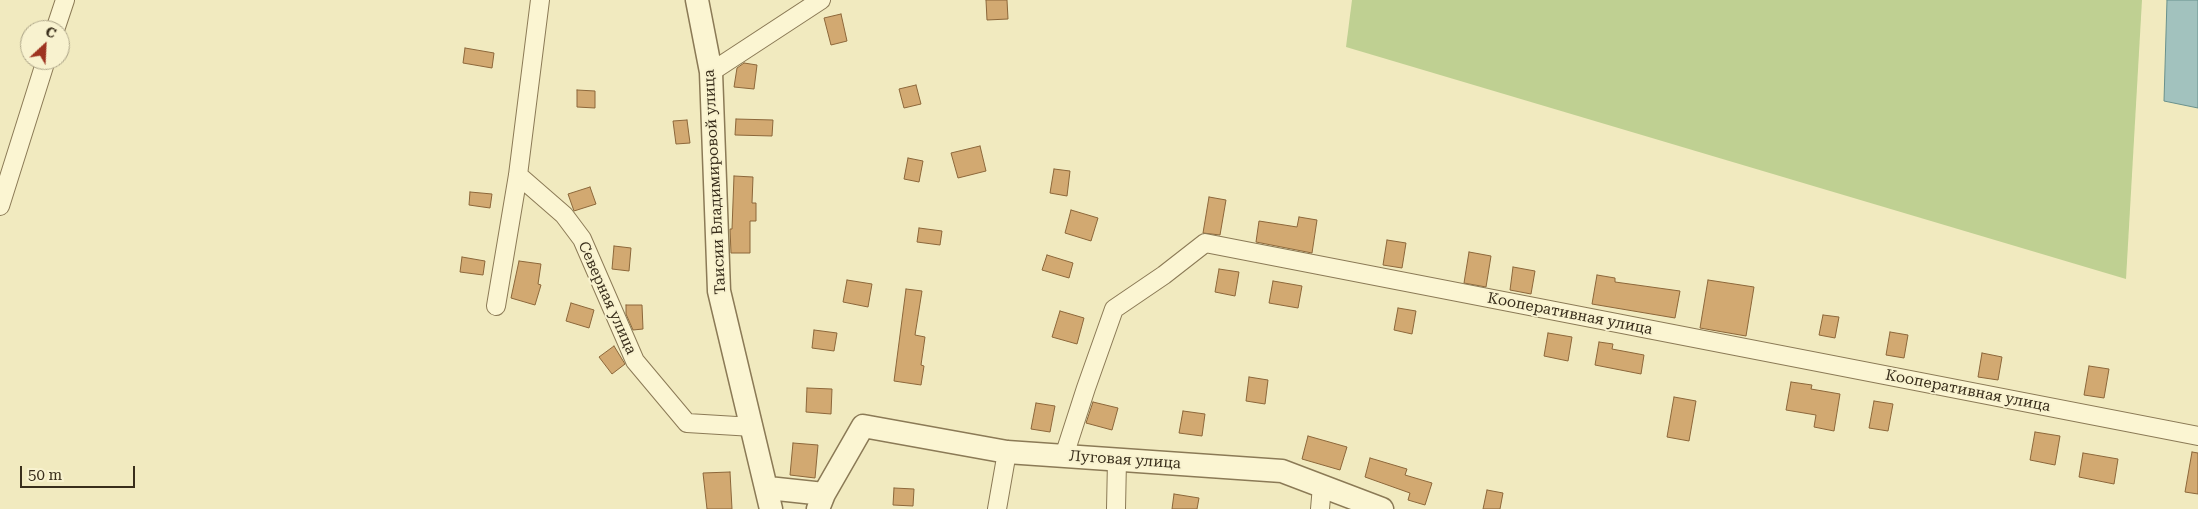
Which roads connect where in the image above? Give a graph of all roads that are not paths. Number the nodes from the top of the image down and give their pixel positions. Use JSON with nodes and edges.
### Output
{"nodes":[{"id":1,"x":65,"y":0,"type":"edge"},
{"id":2,"x":540,"y":0,"type":"edge"},
{"id":3,"x":697,"y":0,"type":"edge"},
{"id":4,"x":821,"y":0,"type":"edge"},
{"id":5,"x":59,"y":20,"type":"edge"},
{"id":6,"x":43,"y":70,"type":"edge"},
{"id":7,"x":711,"y":72,"type":"junction"},
{"id":8,"x":518,"y":175,"type":"junction"},
{"id":9,"x":0,"y":206,"type":"edge"},
{"id":10,"x":496,"y":306,"type":"dead end"},
{"id":11,"x":752,"y":427,"type":"junction"},
{"id":12,"x":2198,"y":436,"type":"edge"},
{"id":13,"x":1007,"y":452,"type":"junction"},
{"id":14,"x":1064,"y":456,"type":"junction"},
{"id":15,"x":1117,"y":460,"type":"junction"},
{"id":16,"x":1322,"y":486,"type":"junction"},
{"id":17,"x":769,"y":499,"type":"edge"},
{"id":18,"x":821,"y":501,"type":"edge"},
{"id":19,"x":998,"y":509,"type":"edge"},
{"id":20,"x":1116,"y":509,"type":"edge"},
{"id":21,"x":1320,"y":509,"type":"edge"},
{"id":22,"x":1382,"y":509,"type":"edge"}],
"edges":[{"from":1,"to":5,"type":"street"},
{"from":2,"to":8,"type":"street"},
{"from":3,"to":7,"type":"street","name":"Таисии Владимировой улица"},
{"from":4,"to":7,"type":"street"},
{"from":6,"to":9,"type":"street"},
{"from":7,"to":11,"type":"street","name":"Таисии Владимировой улица"},
{"from":8,"to":10,"type":"street"},
{"from":8,"to":11,"type":"street","name":"Северная улица"},
{"from":11,"to":17,"type":"street","name":"Таисии Владимировой улица"},
{"from":12,"to":14,"type":"street","name":"Кооперативная улица"},
{"from":13,"to":14,"type":"street","name":"Луговая улица"},
{"from":13,"to":18,"type":"street","name":"Луговая улица"},
{"from":13,"to":19,"type":"street"},
{"from":14,"to":15,"type":"street","name":"Луговая улица"},
{"from":15,"to":16,"type":"street","name":"Луговая улица"},
{"from":15,"to":20,"type":"street"},
{"from":16,"to":21,"type":"street"},
{"from":16,"to":22,"type":"street","name":"Луговая улица"},
{"from":17,"to":18,"type":"street"}]}
